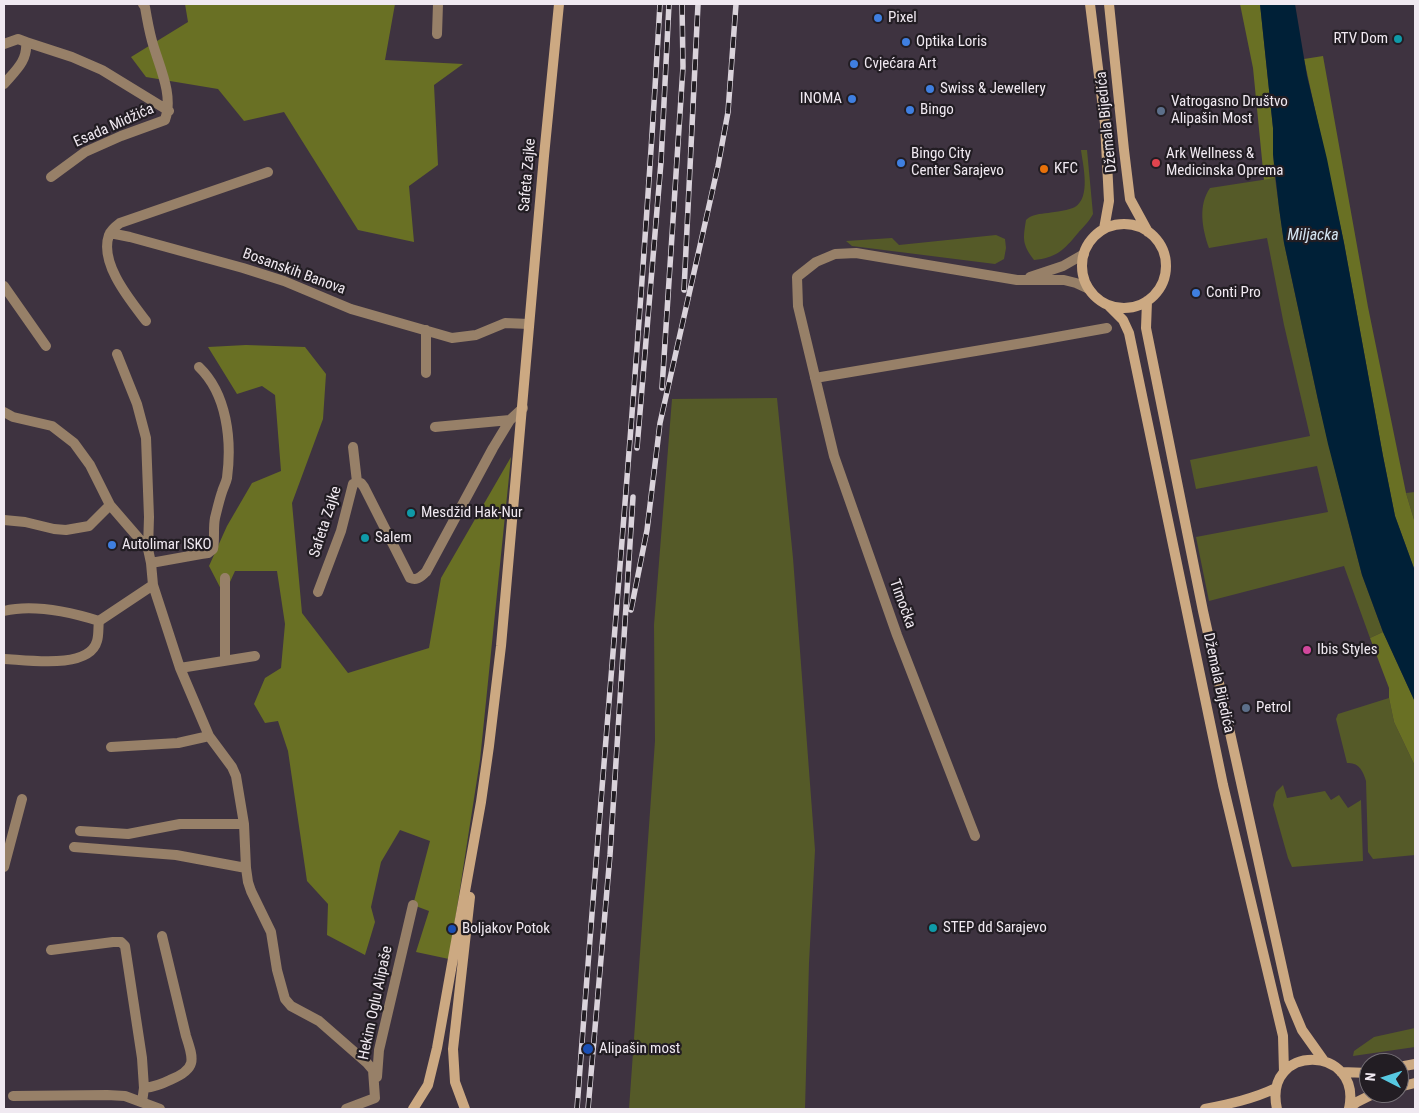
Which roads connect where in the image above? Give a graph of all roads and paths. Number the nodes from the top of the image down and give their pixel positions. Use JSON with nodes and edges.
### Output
{"nodes":[{"id":1,"x":143,"y":4,"type":"edge"},
{"id":2,"x":438,"y":4,"type":"edge"},
{"id":3,"x":559,"y":4,"type":"edge"},
{"id":4,"x":1090,"y":4,"type":"edge"},
{"id":5,"x":1109,"y":4,"type":"edge"},
{"id":6,"x":437,"y":34,"type":"dead end"},
{"id":7,"x":26,"y":42,"type":"junction"},
{"id":8,"x":4,"y":44,"type":"edge"},
{"id":9,"x":4,"y":84,"type":"edge"},
{"id":10,"x":168,"y":111,"type":"junction"},
{"id":11,"x":268,"y":172,"type":"dead end"},
{"id":12,"x":51,"y":178,"type":"dead end"},
{"id":13,"x":1104,"y":229,"type":"junction"},
{"id":14,"x":110,"y":233,"type":"junction"},
{"id":15,"x":1149,"y":233,"type":"junction"},
{"id":16,"x":1084,"y":254,"type":"junction"},
{"id":17,"x":1017,"y":280,"type":"junction"},
{"id":18,"x":4,"y":286,"type":"edge"},
{"id":19,"x":1089,"y":289,"type":"junction"},
{"id":20,"x":1147,"y":301,"type":"junction"},
{"id":21,"x":1109,"y":306,"type":"junction"},
{"id":22,"x":146,"y":321,"type":"dead end"},
{"id":23,"x":529,"y":324,"type":"junction"},
{"id":24,"x":1107,"y":328,"type":"dead end"},
{"id":25,"x":426,"y":330,"type":"junction"},
{"id":26,"x":46,"y":346,"type":"dead end"},
{"id":27,"x":117,"y":354,"type":"dead end"},
{"id":28,"x":199,"y":366,"type":"dead end"},
{"id":29,"x":426,"y":373,"type":"dead end"},
{"id":30,"x":816,"y":378,"type":"junction"},
{"id":31,"x":522,"y":408,"type":"junction"},
{"id":32,"x":8,"y":414,"type":"edge"},
{"id":33,"x":510,"y":420,"type":"junction"},
{"id":34,"x":4,"y":423,"type":"edge"},
{"id":35,"x":435,"y":427,"type":"dead end"},
{"id":36,"x":353,"y":447,"type":"dead end"},
{"id":37,"x":357,"y":482,"type":"junction"},
{"id":38,"x":110,"y":505,"type":"junction"},
{"id":39,"x":4,"y":520,"type":"edge"},
{"id":40,"x":148,"y":550,"type":"junction"},
{"id":41,"x":151,"y":563,"type":"junction"},
{"id":42,"x":225,"y":578,"type":"dead end"},
{"id":43,"x":153,"y":585,"type":"junction"},
{"id":44,"x":318,"y":592,"type":"dead end"},
{"id":45,"x":4,"y":611,"type":"edge"},
{"id":46,"x":99,"y":621,"type":"junction"},
{"id":47,"x":255,"y":656,"type":"dead end"},
{"id":48,"x":4,"y":659,"type":"edge"},
{"id":49,"x":225,"y":661,"type":"junction"},
{"id":50,"x":180,"y":668,"type":"junction"},
{"id":51,"x":209,"y":736,"type":"junction"},
{"id":52,"x":111,"y":747,"type":"dead end"},
{"id":53,"x":22,"y":799,"type":"dead end"},
{"id":54,"x":480,"y":802,"type":"junction"},
{"id":55,"x":244,"y":824,"type":"junction"},
{"id":56,"x":80,"y":831,"type":"dead end"},
{"id":57,"x":975,"y":836,"type":"dead end"},
{"id":58,"x":74,"y":847,"type":"dead end"},
{"id":59,"x":4,"y":867,"type":"edge"},
{"id":60,"x":246,"y":868,"type":"junction"},
{"id":61,"x":413,"y":905,"type":"dead end"},
{"id":62,"x":162,"y":936,"type":"dead end"},
{"id":63,"x":51,"y":950,"type":"dead end"},
{"id":64,"x":1324,"y":1061,"type":"junction"},
{"id":65,"x":1284,"y":1072,"type":"junction"},
{"id":66,"x":1341,"y":1072,"type":"junction"},
{"id":67,"x":1359,"y":1072,"type":"edge"},
{"id":68,"x":144,"y":1088,"type":"junction"},
{"id":69,"x":1276,"y":1088,"type":"junction"},
{"id":70,"x":13,"y":1096,"type":"dead end"},
{"id":71,"x":375,"y":1098,"type":"junction"},
{"id":72,"x":1359,"y":1101,"type":"edge"},
{"id":73,"x":142,"y":1102,"type":"junction"},
{"id":74,"x":160,"y":1109,"type":"edge"},
{"id":75,"x":346,"y":1109,"type":"edge"},
{"id":76,"x":413,"y":1109,"type":"edge"},
{"id":77,"x":465,"y":1109,"type":"edge"},
{"id":78,"x":1204,"y":1109,"type":"edge"},
{"id":79,"x":1277,"y":1109,"type":"edge"},
{"id":80,"x":1349,"y":1109,"type":"edge"}],
"edges":[{"from":1,"to":10,"type":"street","name":"Esada Midžića"},
{"from":2,"to":6,"type":"street"},
{"from":3,"to":23,"type":"street","name":"Safeta Zajke"},
{"from":4,"to":13,"type":"street","name":"Džemala Bijedića"},
{"from":5,"to":15,"type":"street","name":"Džemala Bijedića"},
{"from":7,"to":8,"type":"street"},
{"from":7,"to":9,"type":"street"},
{"from":7,"to":10,"type":"street"},
{"from":10,"to":12,"type":"street","name":"Esada Midžića"},
{"from":11,"to":14,"type":"street"},
{"from":13,"to":15,"type":"street"},
{"from":13,"to":16,"type":"street"},
{"from":14,"to":22,"type":"street"},
{"from":14,"to":25,"type":"street","name":"Bosanskih Banova"},
{"from":15,"to":20,"type":"street","name":"Džemala Bijedića"},
{"from":16,"to":17,"type":"street","name":"Timočka"},
{"from":16,"to":19,"type":"street"},
{"from":17,"to":19,"type":"street","name":"Timočka"},
{"from":17,"to":30,"type":"street","name":"Timočka"},
{"from":18,"to":26,"type":"street"},
{"from":19,"to":21,"type":"street","name":"Džemala Bijedića"},
{"from":20,"to":21,"type":"street"},
{"from":20,"to":64,"type":"street","name":"Džemala Bijedića"},
{"from":21,"to":65,"type":"street","name":"Džemala Bijedića"},
{"from":23,"to":25,"type":"street","name":"Bosanskih Banova"},
{"from":23,"to":31,"type":"street","name":"Safeta Zajke"},
{"from":24,"to":30,"type":"street"},
{"from":25,"to":29,"type":"street"},
{"from":27,"to":40,"type":"street","name":"Hekim Oglu Alipaše"},
{"from":28,"to":41,"type":"street"},
{"from":30,"to":57,"type":"street","name":"Timočka"},
{"from":31,"to":33,"type":"street","name":"Safeta Zajke"},
{"from":31,"to":54,"type":"street","name":"Safeta Zajke"},
{"from":32,"to":34,"type":"street","name":"Hekim Oglu Alipaše"},
{"from":32,"to":38,"type":"street","name":"Hekim Oglu Alipaše"},
{"from":33,"to":35,"type":"street"},
{"from":33,"to":37,"type":"street","name":"Safeta Zajke"},
{"from":36,"to":37,"type":"street"},
{"from":37,"to":44,"type":"street","name":"Safeta Zajke"},
{"from":38,"to":39,"type":"street"},
{"from":38,"to":40,"type":"street","name":"Hekim Oglu Alipaše"},
{"from":40,"to":41,"type":"street","name":"Hekim Oglu Alipaše"},
{"from":41,"to":43,"type":"street","name":"Hekim Oglu Alipaše"},
{"from":42,"to":49,"type":"street"},
{"from":43,"to":46,"type":"street"},
{"from":43,"to":50,"type":"street","name":"Hekim Oglu Alipaše"},
{"from":45,"to":46,"type":"street"},
{"from":46,"to":48,"type":"street"},
{"from":47,"to":49,"type":"street"},
{"from":49,"to":50,"type":"street"},
{"from":50,"to":51,"type":"street","name":"Hekim Oglu Alipaše"},
{"from":51,"to":52,"type":"street"},
{"from":51,"to":55,"type":"street","name":"Hekim Oglu Alipaše"},
{"from":53,"to":59,"type":"street"},
{"from":54,"to":76,"type":"street"},
{"from":54,"to":77,"type":"street"},
{"from":55,"to":56,"type":"street"},
{"from":55,"to":60,"type":"street","name":"Hekim Oglu Alipaše"},
{"from":58,"to":60,"type":"street"},
{"from":60,"to":71,"type":"street","name":"Hekim Oglu Alipaše"},
{"from":61,"to":71,"type":"street","name":"Hekim Oglu Alipaše"},
{"from":62,"to":68,"type":"street"},
{"from":63,"to":68,"type":"street"},
{"from":64,"to":65,"type":"street"},
{"from":64,"to":66,"type":"street"},
{"from":65,"to":69,"type":"street"},
{"from":66,"to":67,"type":"street"},
{"from":66,"to":80,"type":"street"},
{"from":68,"to":73,"type":"street"},
{"from":69,"to":78,"type":"street"},
{"from":69,"to":79,"type":"street"},
{"from":70,"to":73,"type":"street"},
{"from":71,"to":75,"type":"street"},
{"from":72,"to":80,"type":"street"},
{"from":73,"to":74,"type":"street"}]}
